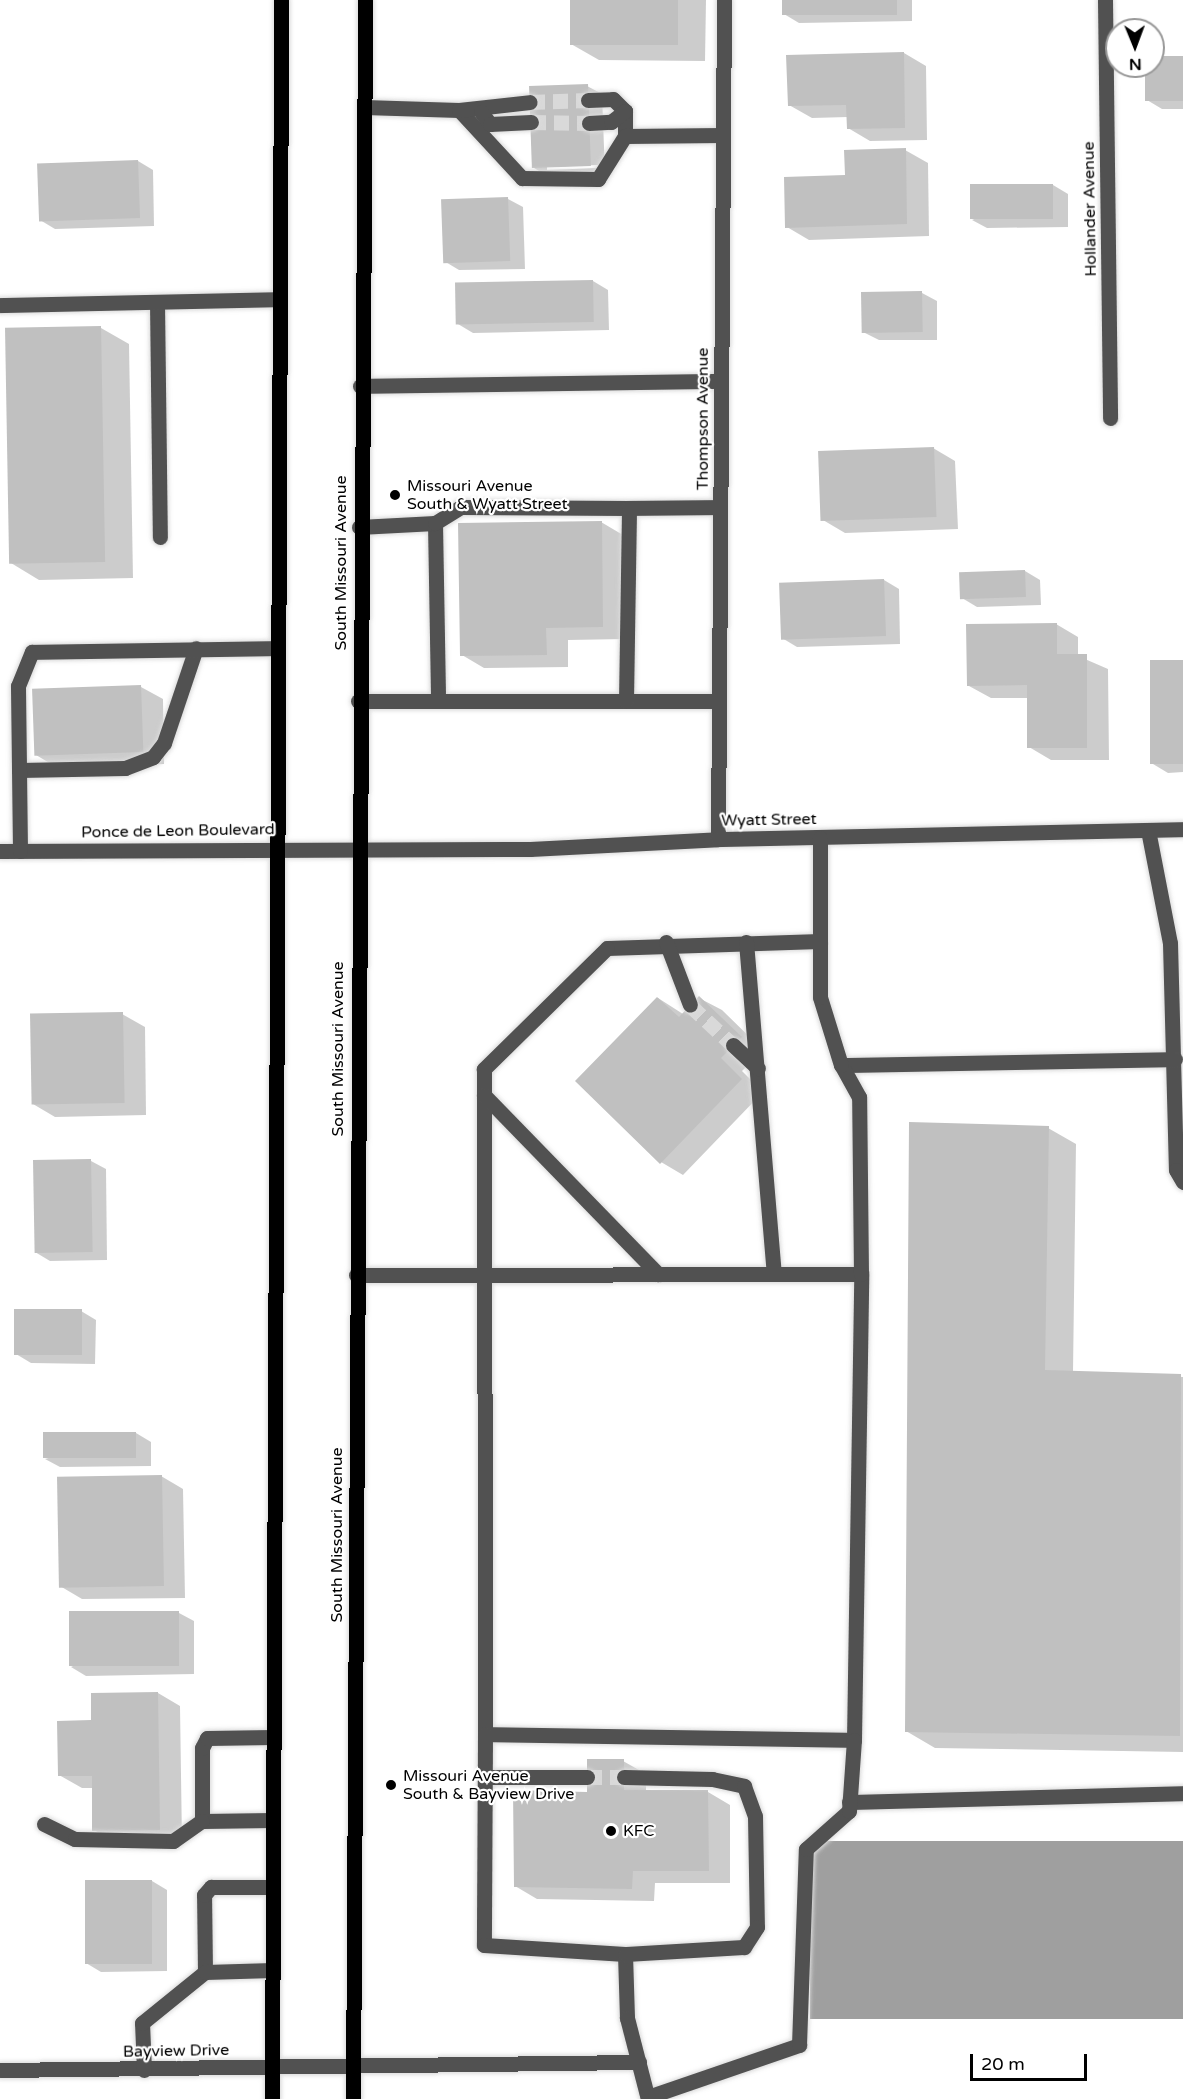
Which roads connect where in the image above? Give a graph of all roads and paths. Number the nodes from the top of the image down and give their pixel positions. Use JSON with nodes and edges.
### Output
{"nodes":[{"id":1,"x":281,"y":0,"type":"edge"},
{"id":2,"x":365,"y":0,"type":"edge"},
{"id":3,"x":724,"y":0,"type":"edge"},
{"id":4,"x":1106,"y":0,"type":"edge"},
{"id":5,"x":588,"y":100,"type":"tunnel mouth"},
{"id":6,"x":530,"y":102,"type":"tunnel mouth"},
{"id":7,"x":364,"y":107,"type":"junction"},
{"id":8,"x":459,"y":110,"type":"junction"},
{"id":9,"x":625,"y":111,"type":"junction"},
{"id":10,"x":481,"y":112,"type":"junction"},
{"id":11,"x":531,"y":122,"type":"tunnel mouth"},
{"id":12,"x":589,"y":123,"type":"tunnel mouth"},
{"id":13,"x":723,"y":135,"type":"junction"},
{"id":14,"x":625,"y":136,"type":"junction"},
{"id":15,"x":279,"y":299,"type":"junction"},
{"id":16,"x":157,"y":302,"type":"junction"},
{"id":17,"x":0,"y":305,"type":"edge"},
{"id":18,"x":721,"y":381,"type":"junction"},
{"id":19,"x":360,"y":386,"type":"junction"},
{"id":20,"x":1110,"y":418,"type":"dead end"},
{"id":21,"x":720,"y":507,"type":"junction"},
{"id":22,"x":629,"y":508,"type":"junction"},
{"id":23,"x":435,"y":523,"type":"junction"},
{"id":24,"x":359,"y":527,"type":"junction"},
{"id":25,"x":160,"y":537,"type":"dead end"},
{"id":26,"x":196,"y":648,"type":"junction"},
{"id":27,"x":276,"y":648,"type":"junction"},
{"id":28,"x":358,"y":701,"type":"junction"},
{"id":29,"x":626,"y":701,"type":"junction"},
{"id":30,"x":719,"y":701,"type":"junction"},
{"id":31,"x":438,"y":702,"type":"junction"},
{"id":32,"x":19,"y":770,"type":"junction"},
{"id":33,"x":1183,"y":829,"type":"edge"},
{"id":34,"x":1148,"y":830,"type":"junction"},
{"id":35,"x":820,"y":838,"type":"junction"},
{"id":36,"x":718,"y":839,"type":"junction"},
{"id":37,"x":275,"y":847,"type":"junction"},
{"id":38,"x":0,"y":851,"type":"edge"},
{"id":39,"x":20,"y":851,"type":"junction"},
{"id":40,"x":356,"y":851,"type":"junction"},
{"id":41,"x":820,"y":941,"type":"junction"},
{"id":42,"x":666,"y":942,"type":"junction"},
{"id":43,"x":746,"y":942,"type":"junction"},
{"id":44,"x":690,"y":1005,"type":"tunnel mouth"},
{"id":45,"x":733,"y":1046,"type":"tunnel mouth"},
{"id":46,"x":1175,"y":1059,"type":"junction"},
{"id":47,"x":841,"y":1065,"type":"junction"},
{"id":48,"x":758,"y":1068,"type":"junction"},
{"id":49,"x":484,"y":1095,"type":"junction"},
{"id":50,"x":1183,"y":1182,"type":"edge"},
{"id":51,"x":658,"y":1274,"type":"junction"},
{"id":52,"x":774,"y":1274,"type":"junction"},
{"id":53,"x":861,"y":1274,"type":"junction"},
{"id":54,"x":356,"y":1275,"type":"junction"},
{"id":55,"x":486,"y":1276,"type":"junction"},
{"id":56,"x":485,"y":1734,"type":"junction"},
{"id":57,"x":273,"y":1737,"type":"junction"},
{"id":58,"x":854,"y":1740,"type":"junction"},
{"id":59,"x":485,"y":1777,"type":"junction"},
{"id":60,"x":587,"y":1778,"type":"tunnel mouth"},
{"id":61,"x":624,"y":1778,"type":"tunnel mouth"},
{"id":62,"x":1183,"y":1793,"type":"edge"},
{"id":63,"x":849,"y":1802,"type":"junction"},
{"id":64,"x":273,"y":1820,"type":"junction"},
{"id":65,"x":202,"y":1821,"type":"junction"},
{"id":66,"x":44,"y":1824,"type":"dead end"},
{"id":67,"x":273,"y":1887,"type":"junction"},
{"id":68,"x":625,"y":1954,"type":"junction"},
{"id":69,"x":273,"y":1970,"type":"junction"},
{"id":70,"x":205,"y":1972,"type":"junction"},
{"id":71,"x":639,"y":2062,"type":"junction"},
{"id":72,"x":353,"y":2067,"type":"junction"},
{"id":73,"x":272,"y":2068,"type":"junction"},
{"id":74,"x":0,"y":2070,"type":"edge"},
{"id":75,"x":144,"y":2070,"type":"junction"},
{"id":76,"x":650,"y":2098,"type":"edge"},
{"id":77,"x":272,"y":2099,"type":"edge"},
{"id":78,"x":353,"y":2099,"type":"edge"}],
"edges":[{"from":1,"to":15,"type":"main road"},
{"from":2,"to":7,"type":"main road","name":"South Missouri Avenue"},
{"from":3,"to":13,"type":"street","name":"Thompson Avenue"},
{"from":4,"to":20,"type":"street","name":"Hollander Avenue"},
{"from":5,"to":9,"type":"street"},
{"from":6,"to":10,"type":"street"},
{"from":7,"to":8,"type":"street"},
{"from":7,"to":19,"type":"main road","name":"South Missouri Avenue"},
{"from":8,"to":10,"type":"street"},
{"from":8,"to":14,"type":"street"},
{"from":9,"to":12,"type":"street"},
{"from":9,"to":14,"type":"street"},
{"from":10,"to":11,"type":"street"},
{"from":13,"to":14,"type":"street"},
{"from":13,"to":18,"type":"street","name":"Thompson Avenue"},
{"from":15,"to":16,"type":"street"},
{"from":15,"to":27,"type":"main road"},
{"from":16,"to":17,"type":"street"},
{"from":16,"to":25,"type":"street"},
{"from":18,"to":19,"type":"street"},
{"from":18,"to":21,"type":"street","name":"Thompson Avenue"},
{"from":19,"to":24,"type":"main road","name":"South Missouri Avenue"},
{"from":21,"to":22,"type":"street"},
{"from":21,"to":30,"type":"street","name":"Thompson Avenue"},
{"from":22,"to":23,"type":"street"},
{"from":22,"to":29,"type":"street"},
{"from":23,"to":24,"type":"street"},
{"from":23,"to":31,"type":"street"},
{"from":24,"to":28,"type":"main road","name":"South Missouri Avenue"},
{"from":26,"to":27,"type":"street"},
{"from":26,"to":32,"type":"street"},
{"from":26,"to":32,"type":"street"},
{"from":27,"to":37,"type":"main road"},
{"from":28,"to":31,"type":"street"},
{"from":28,"to":40,"type":"main road","name":"South Missouri Avenue"},
{"from":29,"to":30,"type":"street"},
{"from":29,"to":31,"type":"street"},
{"from":30,"to":36,"type":"street","name":"Thompson Avenue"},
{"from":32,"to":39,"type":"street"},
{"from":33,"to":34,"type":"street","name":"Wyatt Street"},
{"from":34,"to":35,"type":"street","name":"Wyatt Street"},
{"from":34,"to":46,"type":"street"},
{"from":35,"to":36,"type":"street","name":"Wyatt Street"},
{"from":35,"to":41,"type":"street"},
{"from":36,"to":40,"type":"street","name":"Wyatt Street"},
{"from":37,"to":39,"type":"street","name":"Ponce de Leon Boulevard"},
{"from":37,"to":40,"type":"street","name":"Ponce de Leon Boulevard"},
{"from":37,"to":57,"type":"main road"},
{"from":38,"to":39,"type":"street","name":"Ponce de Leon Boulevard"},
{"from":40,"to":54,"type":"main road","name":"South Missouri Avenue"},
{"from":41,"to":43,"type":"street"},
{"from":41,"to":47,"type":"street"},
{"from":42,"to":43,"type":"street"},
{"from":42,"to":44,"type":"street"},
{"from":42,"to":49,"type":"street"},
{"from":43,"to":48,"type":"street"},
{"from":45,"to":48,"type":"street"},
{"from":46,"to":47,"type":"street"},
{"from":46,"to":50,"type":"street"},
{"from":47,"to":53,"type":"street"},
{"from":48,"to":52,"type":"street"},
{"from":49,"to":51,"type":"street"},
{"from":49,"to":55,"type":"street"},
{"from":51,"to":52,"type":"street"},
{"from":51,"to":55,"type":"street"},
{"from":52,"to":53,"type":"street"},
{"from":53,"to":58,"type":"street"},
{"from":54,"to":55,"type":"street"},
{"from":54,"to":72,"type":"main road","name":"South Missouri Avenue"},
{"from":55,"to":56,"type":"street"},
{"from":56,"to":58,"type":"street"},
{"from":56,"to":59,"type":"street"},
{"from":57,"to":64,"type":"main road"},
{"from":57,"to":65,"type":"street"},
{"from":58,"to":63,"type":"street"},
{"from":59,"to":60,"type":"street"},
{"from":59,"to":68,"type":"street"},
{"from":61,"to":68,"type":"street"},
{"from":62,"to":63,"type":"street"},
{"from":63,"to":76,"type":"street"},
{"from":64,"to":65,"type":"street"},
{"from":64,"to":67,"type":"main road"},
{"from":65,"to":66,"type":"street"},
{"from":67,"to":69,"type":"main road"},
{"from":67,"to":70,"type":"street"},
{"from":68,"to":71,"type":"street"},
{"from":69,"to":70,"type":"street"},
{"from":69,"to":73,"type":"main road"},
{"from":70,"to":75,"type":"street"},
{"from":71,"to":72,"type":"street","name":"Bayview Drive"},
{"from":71,"to":76,"type":"street"},
{"from":72,"to":73,"type":"street","name":"Bayview Drive"},
{"from":72,"to":78,"type":"main road","name":"South Missouri Avenue"},
{"from":73,"to":75,"type":"street","name":"Bayview Drive"},
{"from":73,"to":77,"type":"main road"},
{"from":74,"to":75,"type":"street","name":"Bayview Drive"}]}
